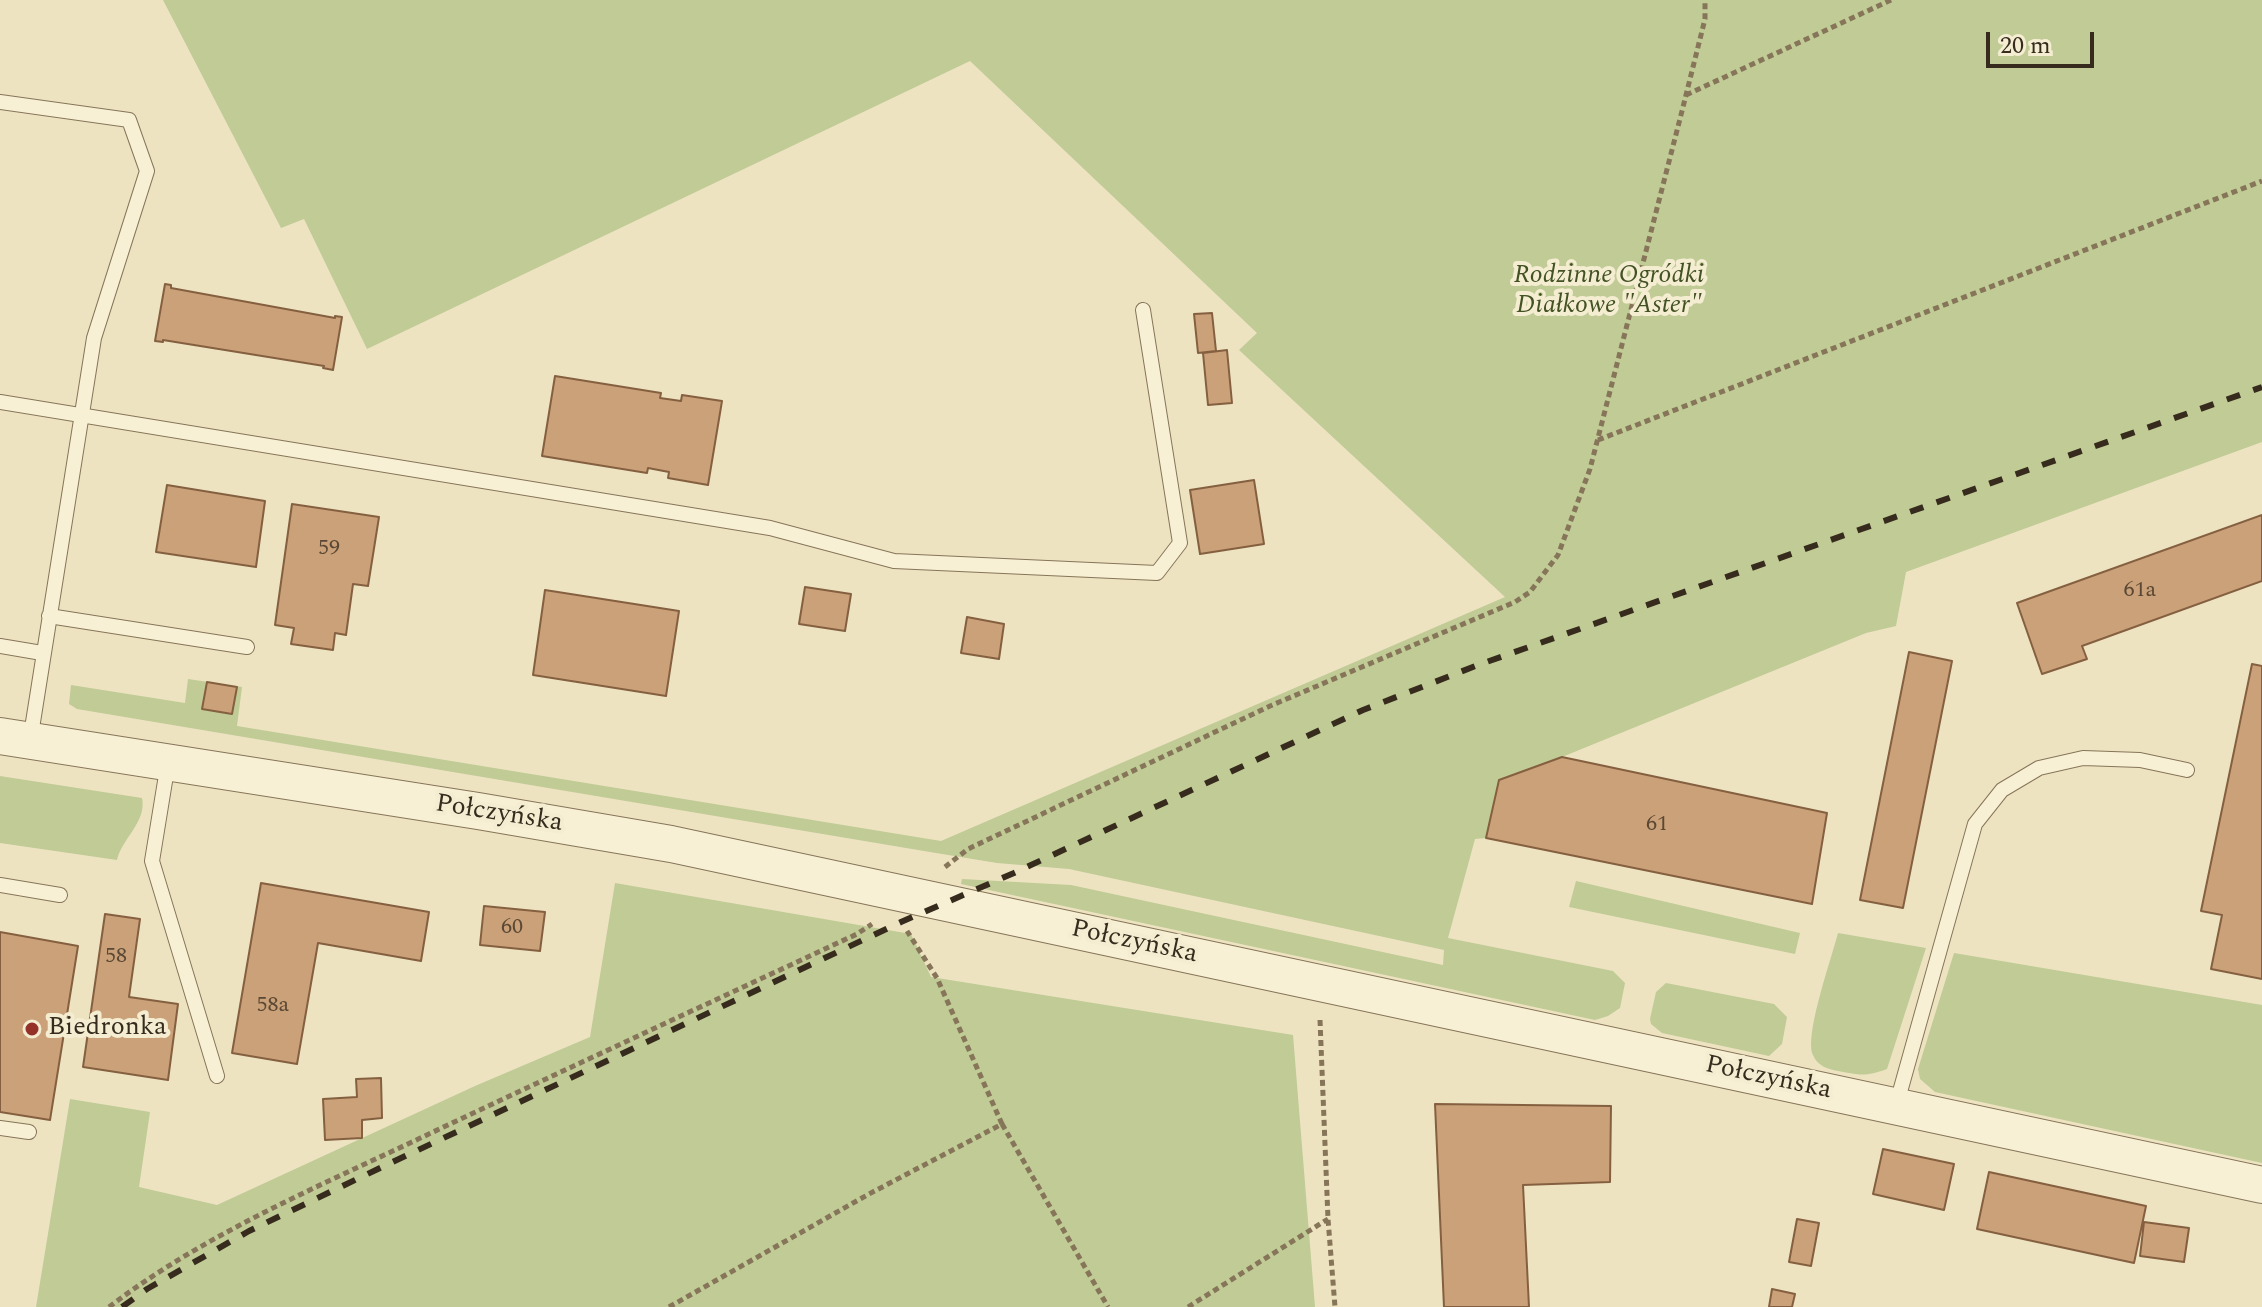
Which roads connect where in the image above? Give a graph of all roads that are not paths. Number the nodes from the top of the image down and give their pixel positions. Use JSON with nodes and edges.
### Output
{"nodes":[{"id":1,"x":0,"y":102,"type":"edge"},
{"id":2,"x":1143,"y":310,"type":"dead end"},
{"id":3,"x":0,"y":402,"type":"edge"},
{"id":4,"x":81,"y":417,"type":"junction"},
{"id":5,"x":49,"y":616,"type":"junction"},
{"id":6,"x":0,"y":646,"type":"edge"},
{"id":7,"x":247,"y":647,"type":"dead end"},
{"id":8,"x":42,"y":653,"type":"junction"},
{"id":9,"x":15,"y":739,"type":"edge"},
{"id":10,"x":168,"y":763,"type":"junction"},
{"id":11,"x":2187,"y":770,"type":"dead end"},
{"id":12,"x":0,"y":885,"type":"edge"},
{"id":13,"x":60,"y":895,"type":"dead end"},
{"id":14,"x":217,"y":1076,"type":"dead end"},
{"id":15,"x":1896,"y":1106,"type":"junction"},
{"id":16,"x":0,"y":1128,"type":"edge"},
{"id":17,"x":29,"y":1132,"type":"dead end"},
{"id":18,"x":2262,"y":1185,"type":"edge"}],
"edges":[{"from":1,"to":4,"type":"lane"},
{"from":2,"to":4,"type":"lane"},
{"from":3,"to":4,"type":"lane"},
{"from":4,"to":5,"type":"lane"},
{"from":5,"to":7,"type":"lane"},
{"from":5,"to":8,"type":"lane"},
{"from":6,"to":8,"type":"lane"},
{"from":8,"to":9,"type":"lane"},
{"from":9,"to":10,"type":"street","name":"Połczyńska"},
{"from":10,"to":14,"type":"lane"},
{"from":10,"to":15,"type":"street","name":"Połczyńska"},
{"from":11,"to":15,"type":"lane"},
{"from":12,"to":13,"type":"lane"},
{"from":15,"to":18,"type":"street","name":"Połczyńska"},
{"from":16,"to":17,"type":"lane"}]}
